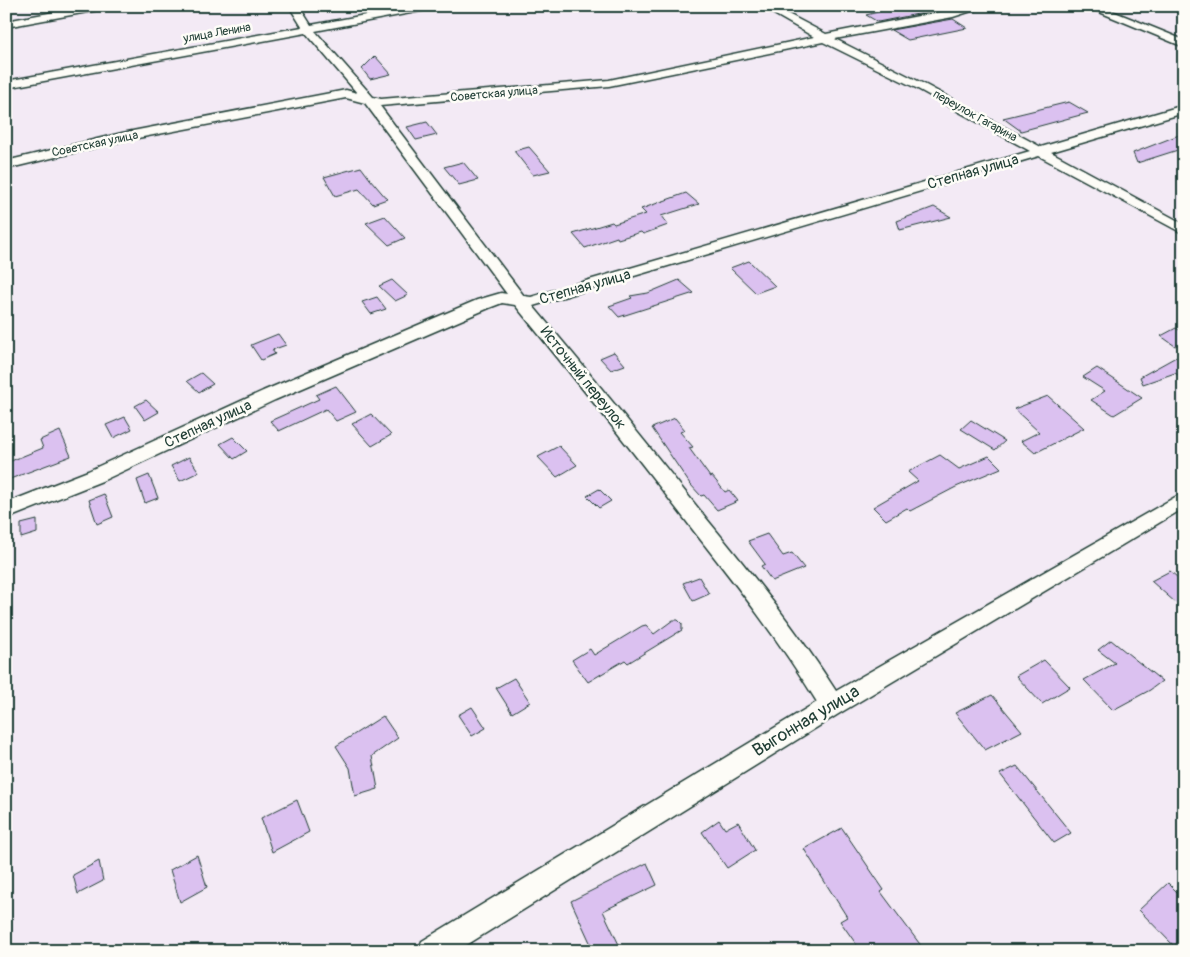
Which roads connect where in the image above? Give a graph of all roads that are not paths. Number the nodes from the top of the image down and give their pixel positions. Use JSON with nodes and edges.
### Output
{"nodes":[{"id":1,"x":104,"y":6,"type":"edge"},
{"id":2,"x":294,"y":6,"type":"edge"},
{"id":3,"x":432,"y":6,"type":"edge"},
{"id":4,"x":765,"y":6,"type":"edge"},
{"id":5,"x":982,"y":6,"type":"edge"},
{"id":6,"x":1090,"y":6,"type":"edge"},
{"id":7,"x":6,"y":24,"type":"edge"},
{"id":8,"x":310,"y":30,"type":"junction"},
{"id":9,"x":824,"y":38,"type":"junction"},
{"id":10,"x":1184,"y":44,"type":"edge"},
{"id":11,"x":6,"y":85,"type":"edge"},
{"id":12,"x":369,"y":100,"type":"junction"},
{"id":13,"x":1184,"y":109,"type":"edge"},
{"id":14,"x":1040,"y":152,"type":"junction"},
{"id":15,"x":6,"y":165,"type":"edge"},
{"id":16,"x":1184,"y":230,"type":"edge"},
{"id":17,"x":520,"y":301,"type":"junction"},
{"id":18,"x":1184,"y":499,"type":"edge"},
{"id":19,"x":6,"y":511,"type":"edge"},
{"id":20,"x":832,"y":705,"type":"junction"},
{"id":21,"x":432,"y":951,"type":"edge"}],
"edges":[{"from":1,"to":7,"type":"street"},
{"from":2,"to":8,"type":"street","name":"Источный переулок"},
{"from":3,"to":8,"type":"street","name":"улица Ленина"},
{"from":4,"to":9,"type":"street","name":"переулок Гагарина"},
{"from":5,"to":9,"type":"street","name":"Советская улица"},
{"from":6,"to":10,"type":"street"},
{"from":8,"to":11,"type":"street","name":"улица Ленина"},
{"from":8,"to":12,"type":"street","name":"Источный переулок"},
{"from":9,"to":12,"type":"street","name":"Советская улица"},
{"from":9,"to":14,"type":"street","name":"переулок Гагарина"},
{"from":12,"to":15,"type":"street","name":"Советская улица"},
{"from":12,"to":17,"type":"street","name":"Источный переулок"},
{"from":13,"to":14,"type":"street","name":"Степная улица"},
{"from":14,"to":16,"type":"street","name":"переулок Гагарина"},
{"from":14,"to":17,"type":"street","name":"Степная улица"},
{"from":17,"to":19,"type":"street","name":"Степная улица"},
{"from":17,"to":20,"type":"street","name":"Источный переулок"},
{"from":18,"to":20,"type":"street","name":"Выгонная улица"},
{"from":20,"to":21,"type":"street","name":"Выгонная улица"}]}
